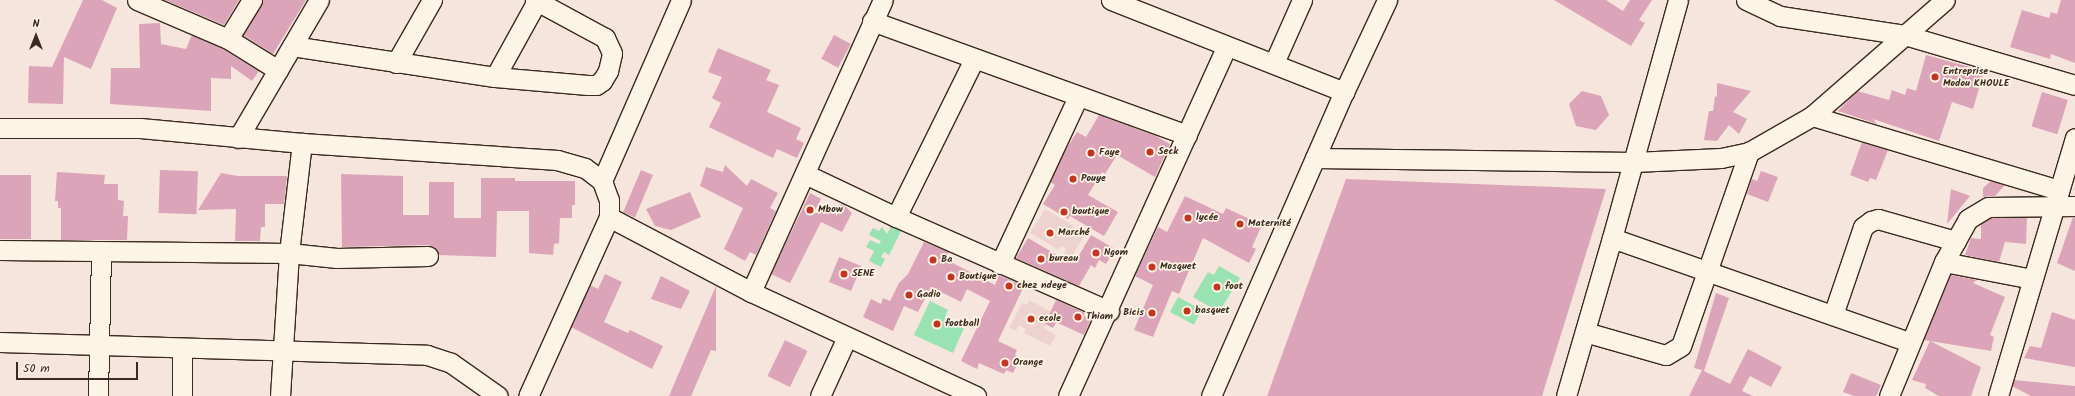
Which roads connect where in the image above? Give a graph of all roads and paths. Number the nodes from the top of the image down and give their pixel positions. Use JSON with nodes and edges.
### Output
{"nodes":[{"id":1,"x":252,"y":0,"type":"edge"},
{"id":2,"x":319,"y":0,"type":"edge"},
{"id":3,"x":432,"y":0,"type":"edge"},
{"id":4,"x":681,"y":0,"type":"edge"},
{"id":5,"x":882,"y":0,"type":"edge"},
{"id":6,"x":1111,"y":0,"type":"edge"},
{"id":7,"x":1302,"y":0,"type":"edge"},
{"id":8,"x":1387,"y":0,"type":"edge"},
{"id":9,"x":1678,"y":0,"type":"edge"},
{"id":10,"x":1746,"y":0,"type":"edge"},
{"id":11,"x":1945,"y":0,"type":"edge"},
{"id":12,"x":143,"y":1,"type":"edge"},
{"id":13,"x":536,"y":1,"type":"edge"},
{"id":14,"x":872,"y":21,"type":"junction"},
{"id":15,"x":1905,"y":35,"type":"junction"},
{"id":16,"x":228,"y":39,"type":"junction"},
{"id":17,"x":292,"y":46,"type":"junction"},
{"id":18,"x":1227,"y":46,"type":"junction"},
{"id":19,"x":974,"y":59,"type":"junction"},
{"id":20,"x":396,"y":63,"type":"junction"},
{"id":21,"x":1274,"y":63,"type":"junction"},
{"id":22,"x":278,"y":70,"type":"junction"},
{"id":23,"x":495,"y":77,"type":"junction"},
{"id":24,"x":2075,"y":85,"type":"edge"},
{"id":25,"x":1344,"y":92,"type":"junction"},
{"id":26,"x":1078,"y":97,"type":"junction"},
{"id":27,"x":1812,"y":116,"type":"junction"},
{"id":28,"x":0,"y":128,"type":"edge"},
{"id":29,"x":1188,"y":135,"type":"junction"},
{"id":30,"x":238,"y":138,"type":"junction"},
{"id":31,"x":2075,"y":138,"type":"edge"},
{"id":32,"x":302,"y":143,"type":"junction"},
{"id":33,"x":1749,"y":152,"type":"junction"},
{"id":34,"x":1316,"y":158,"type":"junction"},
{"id":35,"x":1634,"y":162,"type":"junction"},
{"id":36,"x":805,"y":174,"type":"junction"},
{"id":37,"x":602,"y":181,"type":"junction"},
{"id":38,"x":2056,"y":198,"type":"junction"},
{"id":39,"x":2075,"y":206,"type":"edge"},
{"id":40,"x":609,"y":217,"type":"junction"},
{"id":41,"x":896,"y":217,"type":"junction"},
{"id":42,"x":1612,"y":238,"type":"junction"},
{"id":43,"x":1956,"y":241,"type":"junction"},
{"id":44,"x":0,"y":250,"type":"edge"},
{"id":45,"x":101,"y":252,"type":"junction"},
{"id":46,"x":289,"y":253,"type":"junction"},
{"id":47,"x":428,"y":256,"type":"dead end"},
{"id":48,"x":1944,"y":262,"type":"junction"},
{"id":49,"x":1000,"y":264,"type":"junction"},
{"id":50,"x":1709,"y":270,"type":"junction"},
{"id":51,"x":2032,"y":279,"type":"junction"},
{"id":52,"x":751,"y":292,"type":"junction"},
{"id":53,"x":1109,"y":311,"type":"junction"},
{"id":54,"x":1833,"y":315,"type":"junction"},
{"id":55,"x":1585,"y":332,"type":"junction"},
{"id":56,"x":847,"y":337,"type":"junction"},
{"id":57,"x":0,"y":342,"type":"edge"},
{"id":58,"x":1909,"y":342,"type":"junction"},
{"id":59,"x":100,"y":346,"type":"junction"},
{"id":60,"x":182,"y":348,"type":"junction"},
{"id":61,"x":282,"y":350,"type":"junction"},
{"id":62,"x":947,"y":390,"type":"edge"},
{"id":63,"x":98,"y":396,"type":"edge"},
{"id":64,"x":182,"y":396,"type":"edge"},
{"id":65,"x":280,"y":396,"type":"edge"},
{"id":66,"x":498,"y":396,"type":"edge"},
{"id":67,"x":528,"y":396,"type":"edge"},
{"id":68,"x":820,"y":396,"type":"edge"},
{"id":69,"x":976,"y":396,"type":"edge"},
{"id":70,"x":1068,"y":396,"type":"edge"},
{"id":71,"x":1211,"y":396,"type":"edge"},
{"id":72,"x":1566,"y":396,"type":"edge"},
{"id":73,"x":1889,"y":396,"type":"edge"},
{"id":74,"x":1998,"y":396,"type":"edge"}],
"edges":[{"from":1,"to":16,"type":"street"},
{"from":2,"to":17,"type":"street"},
{"from":3,"to":20,"type":"street"},
{"from":4,"to":37,"type":"street"},
{"from":5,"to":14,"type":"street"},
{"from":6,"to":18,"type":"street"},
{"from":7,"to":21,"type":"street"},
{"from":8,"to":25,"type":"street"},
{"from":9,"to":35,"type":"street"},
{"from":10,"to":15,"type":"street"},
{"from":11,"to":15,"type":"street"},
{"from":12,"to":16,"type":"street"},
{"from":13,"to":23,"type":"street"},
{"from":13,"to":23,"type":"street"},
{"from":14,"to":19,"type":"street"},
{"from":14,"to":36,"type":"street"},
{"from":15,"to":24,"type":"street"},
{"from":15,"to":27,"type":"street"},
{"from":16,"to":22,"type":"street"},
{"from":17,"to":20,"type":"street"},
{"from":17,"to":22,"type":"street"},
{"from":18,"to":21,"type":"street"},
{"from":18,"to":29,"type":"street"},
{"from":19,"to":26,"type":"street"},
{"from":19,"to":41,"type":"street"},
{"from":20,"to":23,"type":"street"},
{"from":21,"to":25,"type":"street"},
{"from":22,"to":30,"type":"street"},
{"from":25,"to":34,"type":"street"},
{"from":26,"to":29,"type":"street"},
{"from":26,"to":49,"type":"street"},
{"from":27,"to":33,"type":"street"},
{"from":27,"to":38,"type":"street"},
{"from":28,"to":30,"type":"street"},
{"from":29,"to":53,"type":"street"},
{"from":30,"to":32,"type":"street"},
{"from":31,"to":38,"type":"street"},
{"from":32,"to":37,"type":"street"},
{"from":32,"to":46,"type":"street"},
{"from":33,"to":35,"type":"street"},
{"from":33,"to":50,"type":"street"},
{"from":34,"to":35,"type":"street"},
{"from":34,"to":71,"type":"street"},
{"from":35,"to":42,"type":"street"},
{"from":36,"to":41,"type":"street"},
{"from":36,"to":52,"type":"street"},
{"from":37,"to":40,"type":"street"},
{"from":38,"to":39,"type":"street"},
{"from":38,"to":43,"type":"street"},
{"from":38,"to":51,"type":"street"},
{"from":40,"to":52,"type":"street"},
{"from":40,"to":67,"type":"street"},
{"from":41,"to":49,"type":"street"},
{"from":42,"to":50,"type":"street"},
{"from":42,"to":55,"type":"street"},
{"from":43,"to":48,"type":"street"},
{"from":43,"to":54,"type":"street"},
{"from":44,"to":45,"type":"street"},
{"from":45,"to":46,"type":"street"},
{"from":45,"to":59,"type":"street"},
{"from":46,"to":47,"type":"street"},
{"from":46,"to":61,"type":"street"},
{"from":48,"to":51,"type":"street"},
{"from":48,"to":58,"type":"street"},
{"from":49,"to":53,"type":"street"},
{"from":50,"to":54,"type":"street"},
{"from":50,"to":55,"type":"street"},
{"from":51,"to":74,"type":"street"},
{"from":52,"to":56,"type":"street"},
{"from":53,"to":70,"type":"street"},
{"from":54,"to":58,"type":"street"},
{"from":55,"to":72,"type":"street"},
{"from":56,"to":62,"type":"street"},
{"from":56,"to":68,"type":"street"},
{"from":57,"to":59,"type":"street"},
{"from":58,"to":73,"type":"street"},
{"from":59,"to":60,"type":"street"},
{"from":59,"to":63,"type":"street"},
{"from":60,"to":61,"type":"street"},
{"from":60,"to":64,"type":"street"},
{"from":61,"to":65,"type":"street"},
{"from":61,"to":66,"type":"street"},
{"from":62,"to":69,"type":"street"}]}
